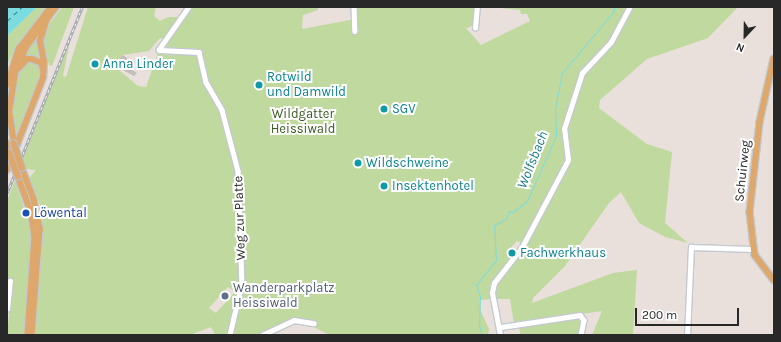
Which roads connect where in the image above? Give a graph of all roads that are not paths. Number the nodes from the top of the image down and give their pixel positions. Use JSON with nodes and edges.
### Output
{"nodes":[{"id":1,"x":51,"y":7,"type":"edge"},
{"id":2,"x":56,"y":7,"type":"edge"},
{"id":3,"x":189,"y":7,"type":"edge"},
{"id":4,"x":354,"y":7,"type":"edge"},
{"id":5,"x":477,"y":7,"type":"edge"},
{"id":6,"x":630,"y":7,"type":"edge"},
{"id":7,"x":47,"y":18,"type":"junction"},
{"id":8,"x":475,"y":28,"type":"dead end"},
{"id":9,"x":354,"y":31,"type":"dead end"},
{"id":10,"x":15,"y":57,"type":"junction"},
{"id":11,"x":774,"y":59,"type":"edge"},
{"id":12,"x":7,"y":70,"type":"edge"},
{"id":13,"x":44,"y":71,"type":"junction"},
{"id":14,"x":15,"y":73,"type":"junction"},
{"id":15,"x":7,"y":85,"type":"edge"},
{"id":16,"x":7,"y":143,"type":"edge"},
{"id":17,"x":7,"y":170,"type":"edge"},
{"id":18,"x":753,"y":249,"type":"junction"},
{"id":19,"x":774,"y":280,"type":"edge"},
{"id":20,"x":10,"y":281,"type":"dead end"},
{"id":21,"x":7,"y":309,"type":"edge"},
{"id":22,"x":314,"y":323,"type":"dead end"},
{"id":23,"x":501,"y":327,"type":"junction"},
{"id":24,"x":28,"y":335,"type":"edge"},
{"id":25,"x":32,"y":335,"type":"edge"},
{"id":26,"x":230,"y":335,"type":"edge"},
{"id":27,"x":262,"y":335,"type":"edge"},
{"id":28,"x":500,"y":335,"type":"edge"},
{"id":29,"x":581,"y":335,"type":"edge"},
{"id":30,"x":687,"y":335,"type":"edge"}],
"edges":[{"from":1,"to":10,"type":"main road"},
{"from":2,"to":7,"type":"main road"},
{"from":3,"to":26,"type":"street","name":"Weg zur Platte"},
{"from":4,"to":9,"type":"street"},
{"from":5,"to":8,"type":"street"},
{"from":6,"to":23,"type":"street"},
{"from":7,"to":13,"type":"main road"},
{"from":7,"to":14,"type":"main road"},
{"from":10,"to":12,"type":"main road"},
{"from":10,"to":15,"type":"main road"},
{"from":11,"to":18,"type":"main road","name":"Schuirweg"},
{"from":13,"to":14,"type":"main road"},
{"from":13,"to":17,"type":"main road"},
{"from":14,"to":25,"type":"main road","bridge":true},
{"from":16,"to":24,"type":"main road","bridge":true},
{"from":18,"to":19,"type":"main road"},
{"from":18,"to":30,"type":"street"},
{"from":20,"to":21,"type":"street"},
{"from":22,"to":27,"type":"street"},
{"from":23,"to":28,"type":"street"},
{"from":23,"to":29,"type":"street"}]}
